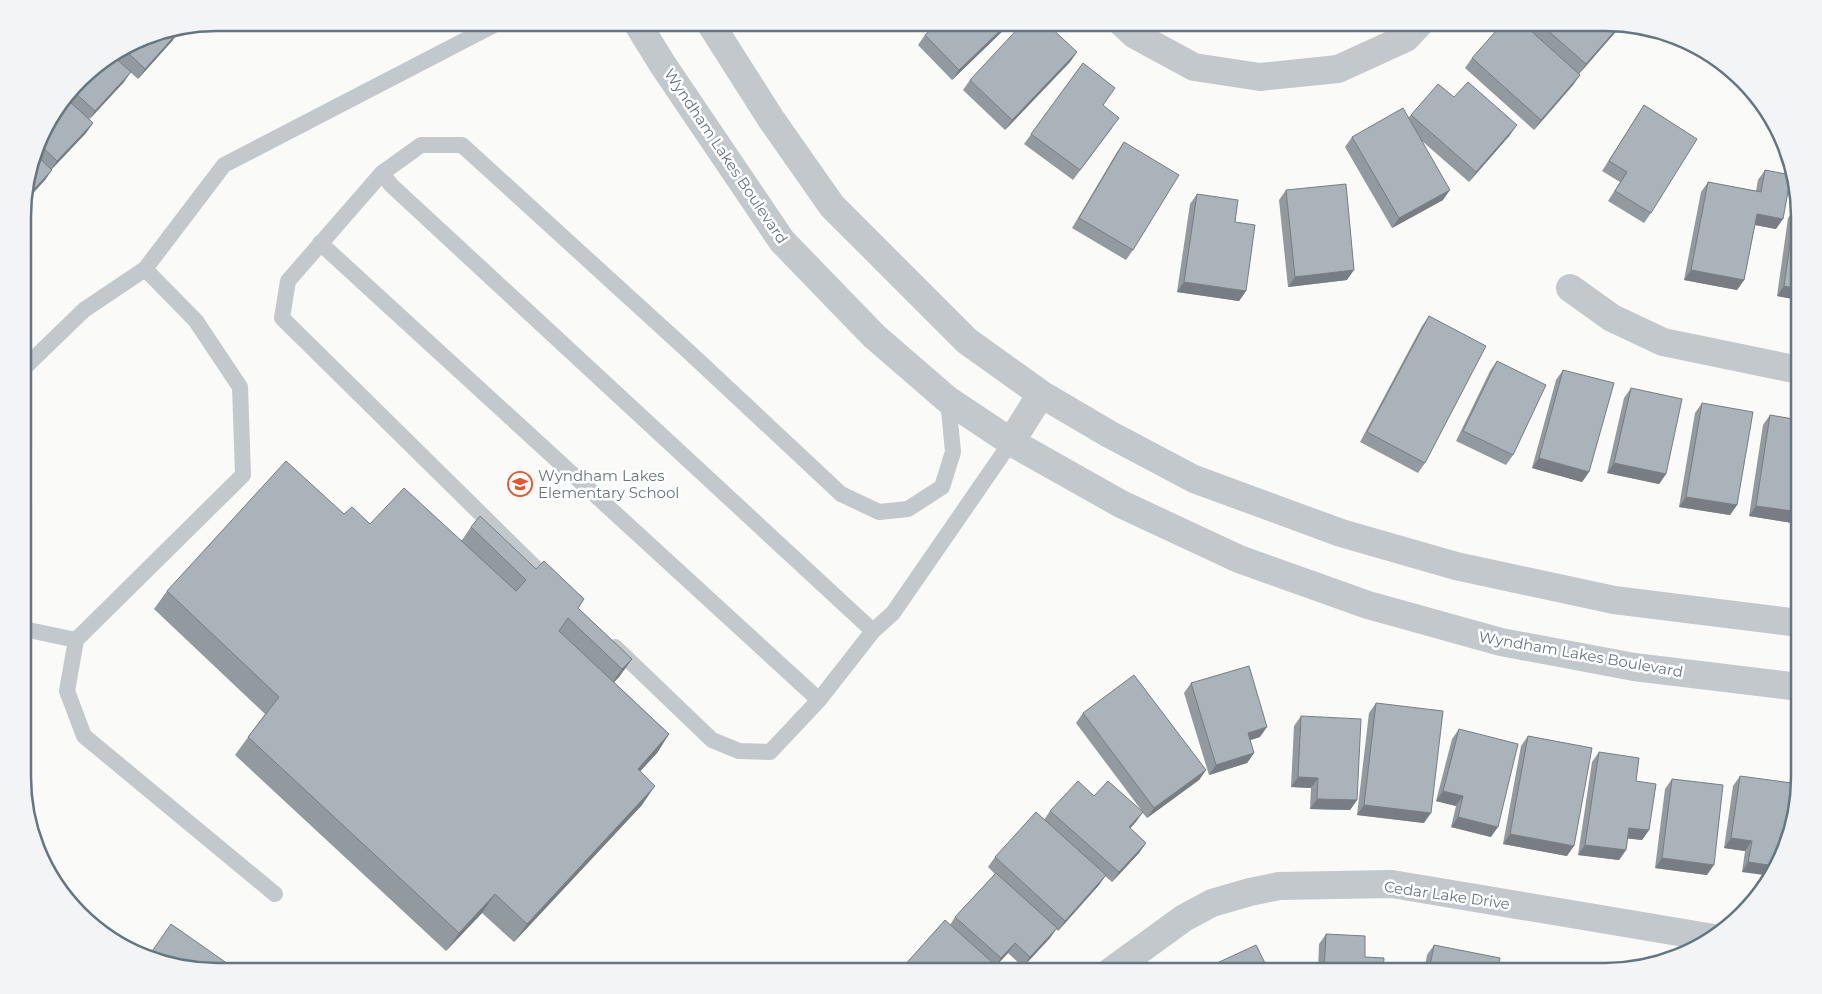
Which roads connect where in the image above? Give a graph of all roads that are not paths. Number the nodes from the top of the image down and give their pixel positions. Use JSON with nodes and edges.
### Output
{"nodes":[{"id":1,"x":481,"y":31,"type":"edge"},
{"id":2,"x":642,"y":31,"type":"edge"},
{"id":3,"x":716,"y":31,"type":"edge"},
{"id":4,"x":1131,"y":31,"type":"edge"},
{"id":5,"x":1412,"y":31,"type":"edge"},
{"id":6,"x":382,"y":173,"type":"junction"},
{"id":7,"x":320,"y":243,"type":"junction"},
{"id":8,"x":146,"y":269,"type":"junction"},
{"id":9,"x":1570,"y":288,"type":"dead end"},
{"id":10,"x":31,"y":361,"type":"edge"},
{"id":11,"x":1791,"y":368,"type":"edge"},
{"id":12,"x":1041,"y":394,"type":"junction"},
{"id":13,"x":948,"y":400,"type":"junction"},
{"id":14,"x":1011,"y":442,"type":"junction"},
{"id":15,"x":559,"y":592,"type":"edge"},
{"id":16,"x":1791,"y":622,"type":"edge"},
{"id":17,"x":31,"y":630,"type":"edge"},
{"id":18,"x":873,"y":631,"type":"junction"},
{"id":19,"x":602,"y":634,"type":"edge"},
{"id":20,"x":76,"y":640,"type":"junction"},
{"id":21,"x":1791,"y":686,"type":"edge"},
{"id":22,"x":819,"y":700,"type":"junction"},
{"id":23,"x":275,"y":894,"type":"dead end"},
{"id":24,"x":1701,"y":936,"type":"edge"},
{"id":25,"x":1122,"y":963,"type":"edge"}],
"edges":[{"from":1,"to":8,"type":"lane"},
{"from":2,"to":13,"type":"street","name":"Wyndham Lakes Boulevard"},
{"from":3,"to":12,"type":"street"},
{"from":4,"to":5,"type":"street"},
{"from":6,"to":7,"type":"lane"},
{"from":6,"to":13,"type":"lane"},
{"from":6,"to":18,"type":"lane"},
{"from":7,"to":15,"type":"lane"},
{"from":7,"to":22,"type":"lane"},
{"from":8,"to":10,"type":"lane"},
{"from":8,"to":20,"type":"lane"},
{"from":9,"to":11,"type":"street"},
{"from":12,"to":14,"type":"street"},
{"from":12,"to":16,"type":"street"},
{"from":13,"to":14,"type":"street","name":"Wyndham Lakes Boulevard"},
{"from":14,"to":18,"type":"lane"},
{"from":14,"to":21,"type":"street","name":"Wyndham Lakes Boulevard"},
{"from":17,"to":20,"type":"lane"},
{"from":18,"to":22,"type":"lane"},
{"from":19,"to":22,"type":"lane"},
{"from":20,"to":23,"type":"lane"},
{"from":24,"to":25,"type":"street","name":"Cedar Lake Drive"}]}
